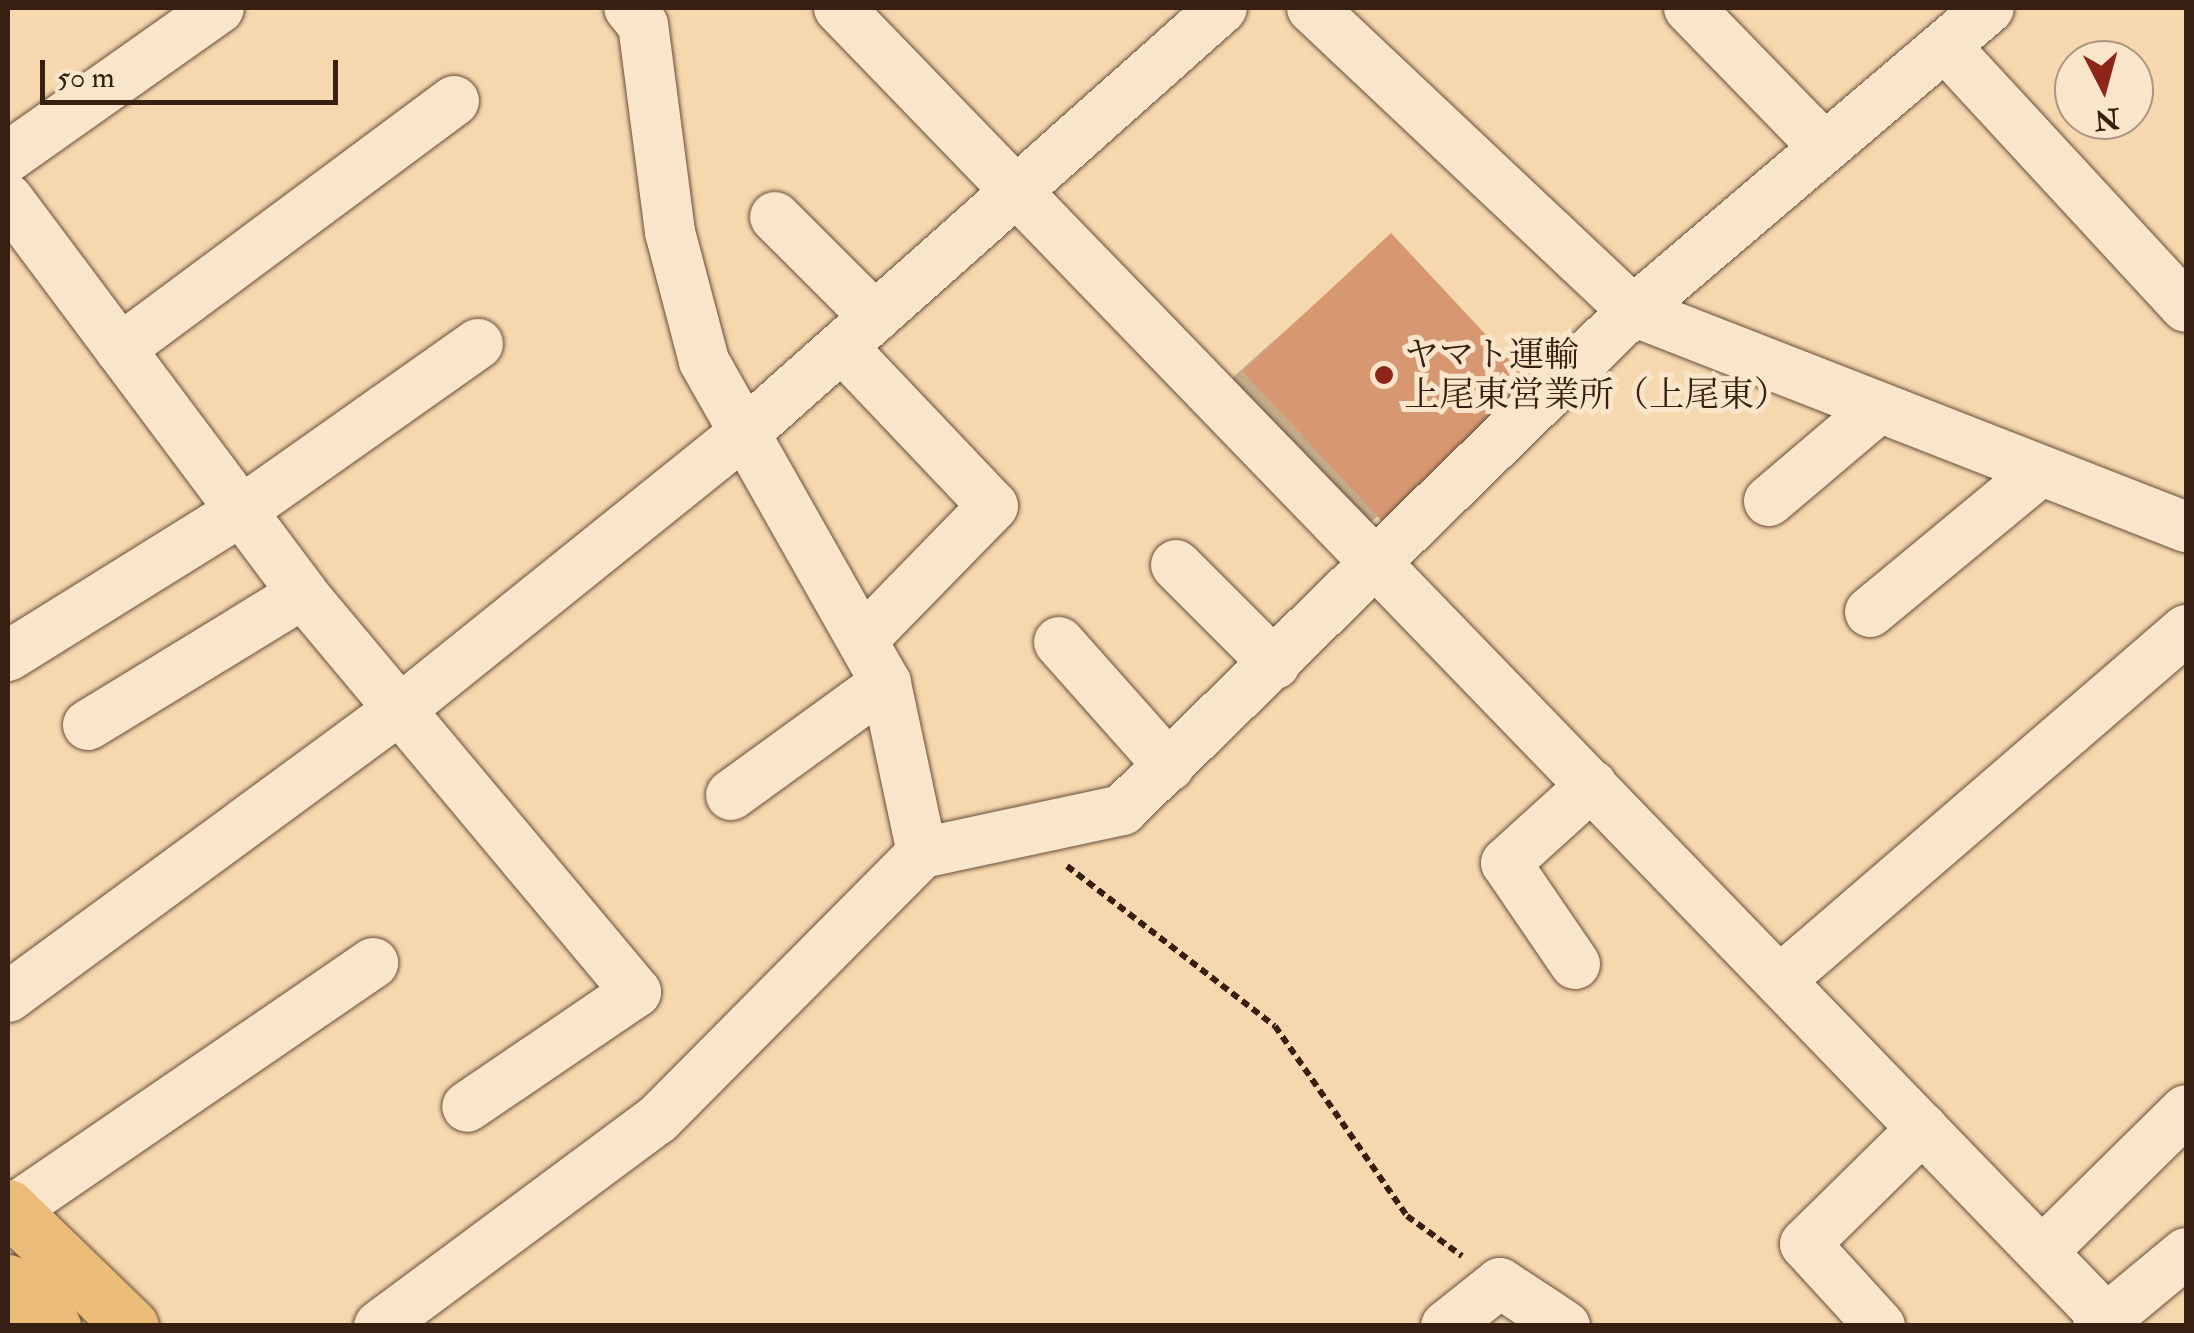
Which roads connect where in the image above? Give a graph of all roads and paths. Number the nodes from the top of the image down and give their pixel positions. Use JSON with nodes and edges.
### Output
{"nodes":[{"id":1,"x":219,"y":8,"type":"edge"},
{"id":2,"x":629,"y":8,"type":"edge"},
{"id":3,"x":839,"y":8,"type":"edge"},
{"id":4,"x":1222,"y":8,"type":"edge"},
{"id":5,"x":1312,"y":8,"type":"edge"},
{"id":6,"x":1690,"y":8,"type":"edge"},
{"id":7,"x":1988,"y":8,"type":"edge"},
{"id":8,"x":1945,"y":46,"type":"junction"},
{"id":9,"x":454,"y":101,"type":"dead end"},
{"id":10,"x":1824,"y":148,"type":"junction"},
{"id":11,"x":8,"y":157,"type":"edge"},
{"id":12,"x":1018,"y":190,"type":"junction"},
{"id":13,"x":8,"y":200,"type":"edge"},
{"id":14,"x":775,"y":217,"type":"dead end"},
{"id":15,"x":2186,"y":307,"type":"edge"},
{"id":16,"x":1633,"y":312,"type":"junction"},
{"id":17,"x":858,"y":332,"type":"junction"},
{"id":18,"x":478,"y":344,"type":"dead end"},
{"id":19,"x":120,"y":349,"type":"junction"},
{"id":20,"x":1875,"y":411,"type":"junction"},
{"id":21,"x":749,"y":430,"type":"junction"},
{"id":22,"x":2036,"y":474,"type":"junction"},
{"id":23,"x":1769,"y":501,"type":"dead end"},
{"id":24,"x":241,"y":511,"type":"junction"},
{"id":25,"x":2186,"y":527,"type":"edge"},
{"id":26,"x":1380,"y":563,"type":"junction"},
{"id":27,"x":1176,"y":565,"type":"dead end"},
{"id":28,"x":303,"y":594,"type":"junction"},
{"id":29,"x":1870,"y":612,"type":"dead end"},
{"id":30,"x":2186,"y":630,"type":"edge"},
{"id":31,"x":862,"y":640,"type":"junction"},
{"id":32,"x":1059,"y":642,"type":"dead end"},
{"id":33,"x":8,"y":656,"type":"edge"},
{"id":34,"x":1274,"y":664,"type":"junction"},
{"id":35,"x":886,"y":683,"type":"junction"},
{"id":36,"x":402,"y":708,"type":"junction"},
{"id":37,"x":88,"y":725,"type":"dead end"},
{"id":38,"x":1169,"y":766,"type":"junction"},
{"id":39,"x":1592,"y":785,"type":"junction"},
{"id":40,"x":731,"y":795,"type":"dead end"},
{"id":41,"x":1022,"y":832,"type":"junction"},
{"id":42,"x":922,"y":853,"type":"junction"},
{"id":43,"x":373,"y":963,"type":"dead end"},
{"id":44,"x":1575,"y":964,"type":"dead end"},
{"id":45,"x":1780,"y":980,"type":"junction"},
{"id":46,"x":8,"y":997,"type":"edge"},
{"id":47,"x":467,"y":1107,"type":"dead end"},
{"id":48,"x":2186,"y":1110,"type":"edge"},
{"id":49,"x":1923,"y":1128,"type":"junction"},
{"id":50,"x":9,"y":1209,"type":"edge"},
{"id":51,"x":2042,"y":1252,"type":"junction"},
{"id":52,"x":2186,"y":1253,"type":"edge"},
{"id":53,"x":8,"y":1282,"type":"edge"},
{"id":54,"x":1500,"y":1283,"type":"junction"},
{"id":55,"x":2106,"y":1323,"type":"edge"},
{"id":56,"x":53,"y":1326,"type":"edge"},
{"id":57,"x":130,"y":1326,"type":"edge"},
{"id":58,"x":379,"y":1326,"type":"edge"},
{"id":59,"x":1446,"y":1326,"type":"edge"},
{"id":60,"x":1564,"y":1326,"type":"edge"},
{"id":61,"x":1880,"y":1326,"type":"edge"}],
"edges":[{"from":1,"to":11,"type":"street"},
{"from":2,"to":21,"type":"street"},
{"from":3,"to":12,"type":"street"},
{"from":4,"to":12,"type":"street"},
{"from":5,"to":16,"type":"street"},
{"from":6,"to":10,"type":"street"},
{"from":7,"to":8,"type":"street"},
{"from":8,"to":10,"type":"street"},
{"from":8,"to":15,"type":"street"},
{"from":9,"to":19,"type":"street"},
{"from":10,"to":16,"type":"street"},
{"from":12,"to":17,"type":"street"},
{"from":12,"to":26,"type":"street"},
{"from":13,"to":19,"type":"street"},
{"from":14,"to":17,"type":"street"},
{"from":16,"to":20,"type":"street"},
{"from":16,"to":26,"type":"street"},
{"from":17,"to":21,"type":"street"},
{"from":17,"to":31,"type":"street"},
{"from":18,"to":24,"type":"street"},
{"from":19,"to":24,"type":"street"},
{"from":20,"to":22,"type":"street"},
{"from":20,"to":23,"type":"street"},
{"from":21,"to":31,"type":"street"},
{"from":21,"to":36,"type":"street"},
{"from":22,"to":25,"type":"street"},
{"from":22,"to":29,"type":"street"},
{"from":24,"to":28,"type":"street"},
{"from":24,"to":33,"type":"street"},
{"from":26,"to":34,"type":"street"},
{"from":26,"to":39,"type":"street"},
{"from":27,"to":34,"type":"street"},
{"from":28,"to":36,"type":"street"},
{"from":28,"to":37,"type":"street"},
{"from":30,"to":45,"type":"street"},
{"from":31,"to":35,"type":"street"},
{"from":32,"to":38,"type":"street"},
{"from":34,"to":38,"type":"street"},
{"from":35,"to":40,"type":"street"},
{"from":35,"to":42,"type":"street"},
{"from":36,"to":46,"type":"street"},
{"from":36,"to":47,"type":"street"},
{"from":38,"to":41,"type":"street"},
{"from":39,"to":44,"type":"street"},
{"from":39,"to":45,"type":"street"},
{"from":41,"to":42,"type":"street"},
{"from":41,"to":54,"type":"path"},
{"from":42,"to":58,"type":"street"},
{"from":43,"to":50,"type":"street"},
{"from":45,"to":49,"type":"street"},
{"from":48,"to":51,"type":"street"},
{"from":49,"to":51,"type":"street"},
{"from":49,"to":61,"type":"street"},
{"from":50,"to":57,"type":"main road"},
{"from":51,"to":55,"type":"street"},
{"from":52,"to":55,"type":"street"},
{"from":53,"to":56,"type":"main road"},
{"from":54,"to":59,"type":"street"},
{"from":54,"to":60,"type":"street"}]}
